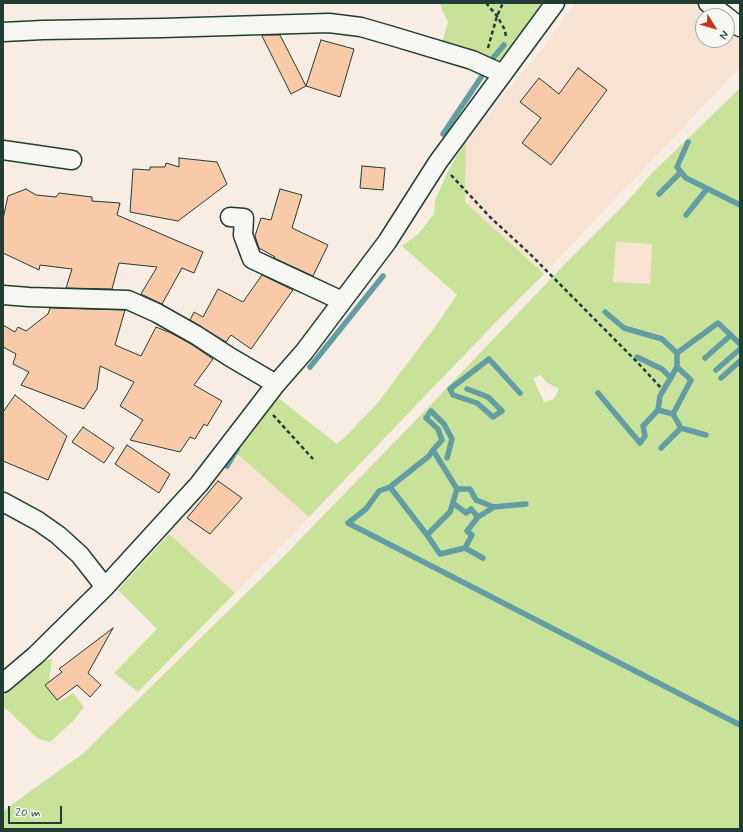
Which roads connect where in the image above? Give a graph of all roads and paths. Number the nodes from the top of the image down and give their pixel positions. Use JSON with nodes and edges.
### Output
{"nodes":[{"id":1,"x":486,"y":3,"type":"edge"},
{"id":2,"x":503,"y":3,"type":"edge"},
{"id":3,"x":555,"y":3,"type":"edge"},
{"id":4,"x":497,"y":16,"type":"junction"},
{"id":5,"x":3,"y":32,"type":"edge"},
{"id":6,"x":507,"y":42,"type":"dead end"},
{"id":7,"x":485,"y":65,"type":"junction"},
{"id":8,"x":503,"y":74,"type":"junction"},
{"id":9,"x":3,"y":150,"type":"edge"},
{"id":10,"x":72,"y":160,"type":"dead end"},
{"id":11,"x":438,"y":162,"type":"junction"},
{"id":12,"x":230,"y":217,"type":"dead end"},
{"id":13,"x":3,"y":295,"type":"edge"},
{"id":14,"x":342,"y":301,"type":"junction"},
{"id":15,"x":276,"y":384,"type":"junction"},
{"id":16,"x":662,"y":388,"type":"dead end"},
{"id":17,"x":262,"y":403,"type":"junction"},
{"id":18,"x":313,"y":459,"type":"dead end"},
{"id":19,"x":3,"y":502,"type":"edge"},
{"id":20,"x":105,"y":587,"type":"junction"},
{"id":21,"x":3,"y":683,"type":"edge"}],
"edges":[{"from":1,"to":4,"type":"path"},
{"from":2,"to":4,"type":"path"},
{"from":3,"to":8,"type":"street"},
{"from":4,"to":6,"type":"path"},
{"from":4,"to":7,"type":"path"},
{"from":5,"to":7,"type":"street"},
{"from":7,"to":8,"type":"street"},
{"from":8,"to":11,"type":"street"},
{"from":9,"to":10,"type":"street"},
{"from":11,"to":14,"type":"street"},
{"from":11,"to":16,"type":"path"},
{"from":12,"to":14,"type":"street"},
{"from":13,"to":15,"type":"street"},
{"from":14,"to":15,"type":"street"},
{"from":15,"to":17,"type":"street"},
{"from":17,"to":18,"type":"path"},
{"from":17,"to":20,"type":"street"},
{"from":19,"to":20,"type":"street"},
{"from":20,"to":21,"type":"street"}]}
